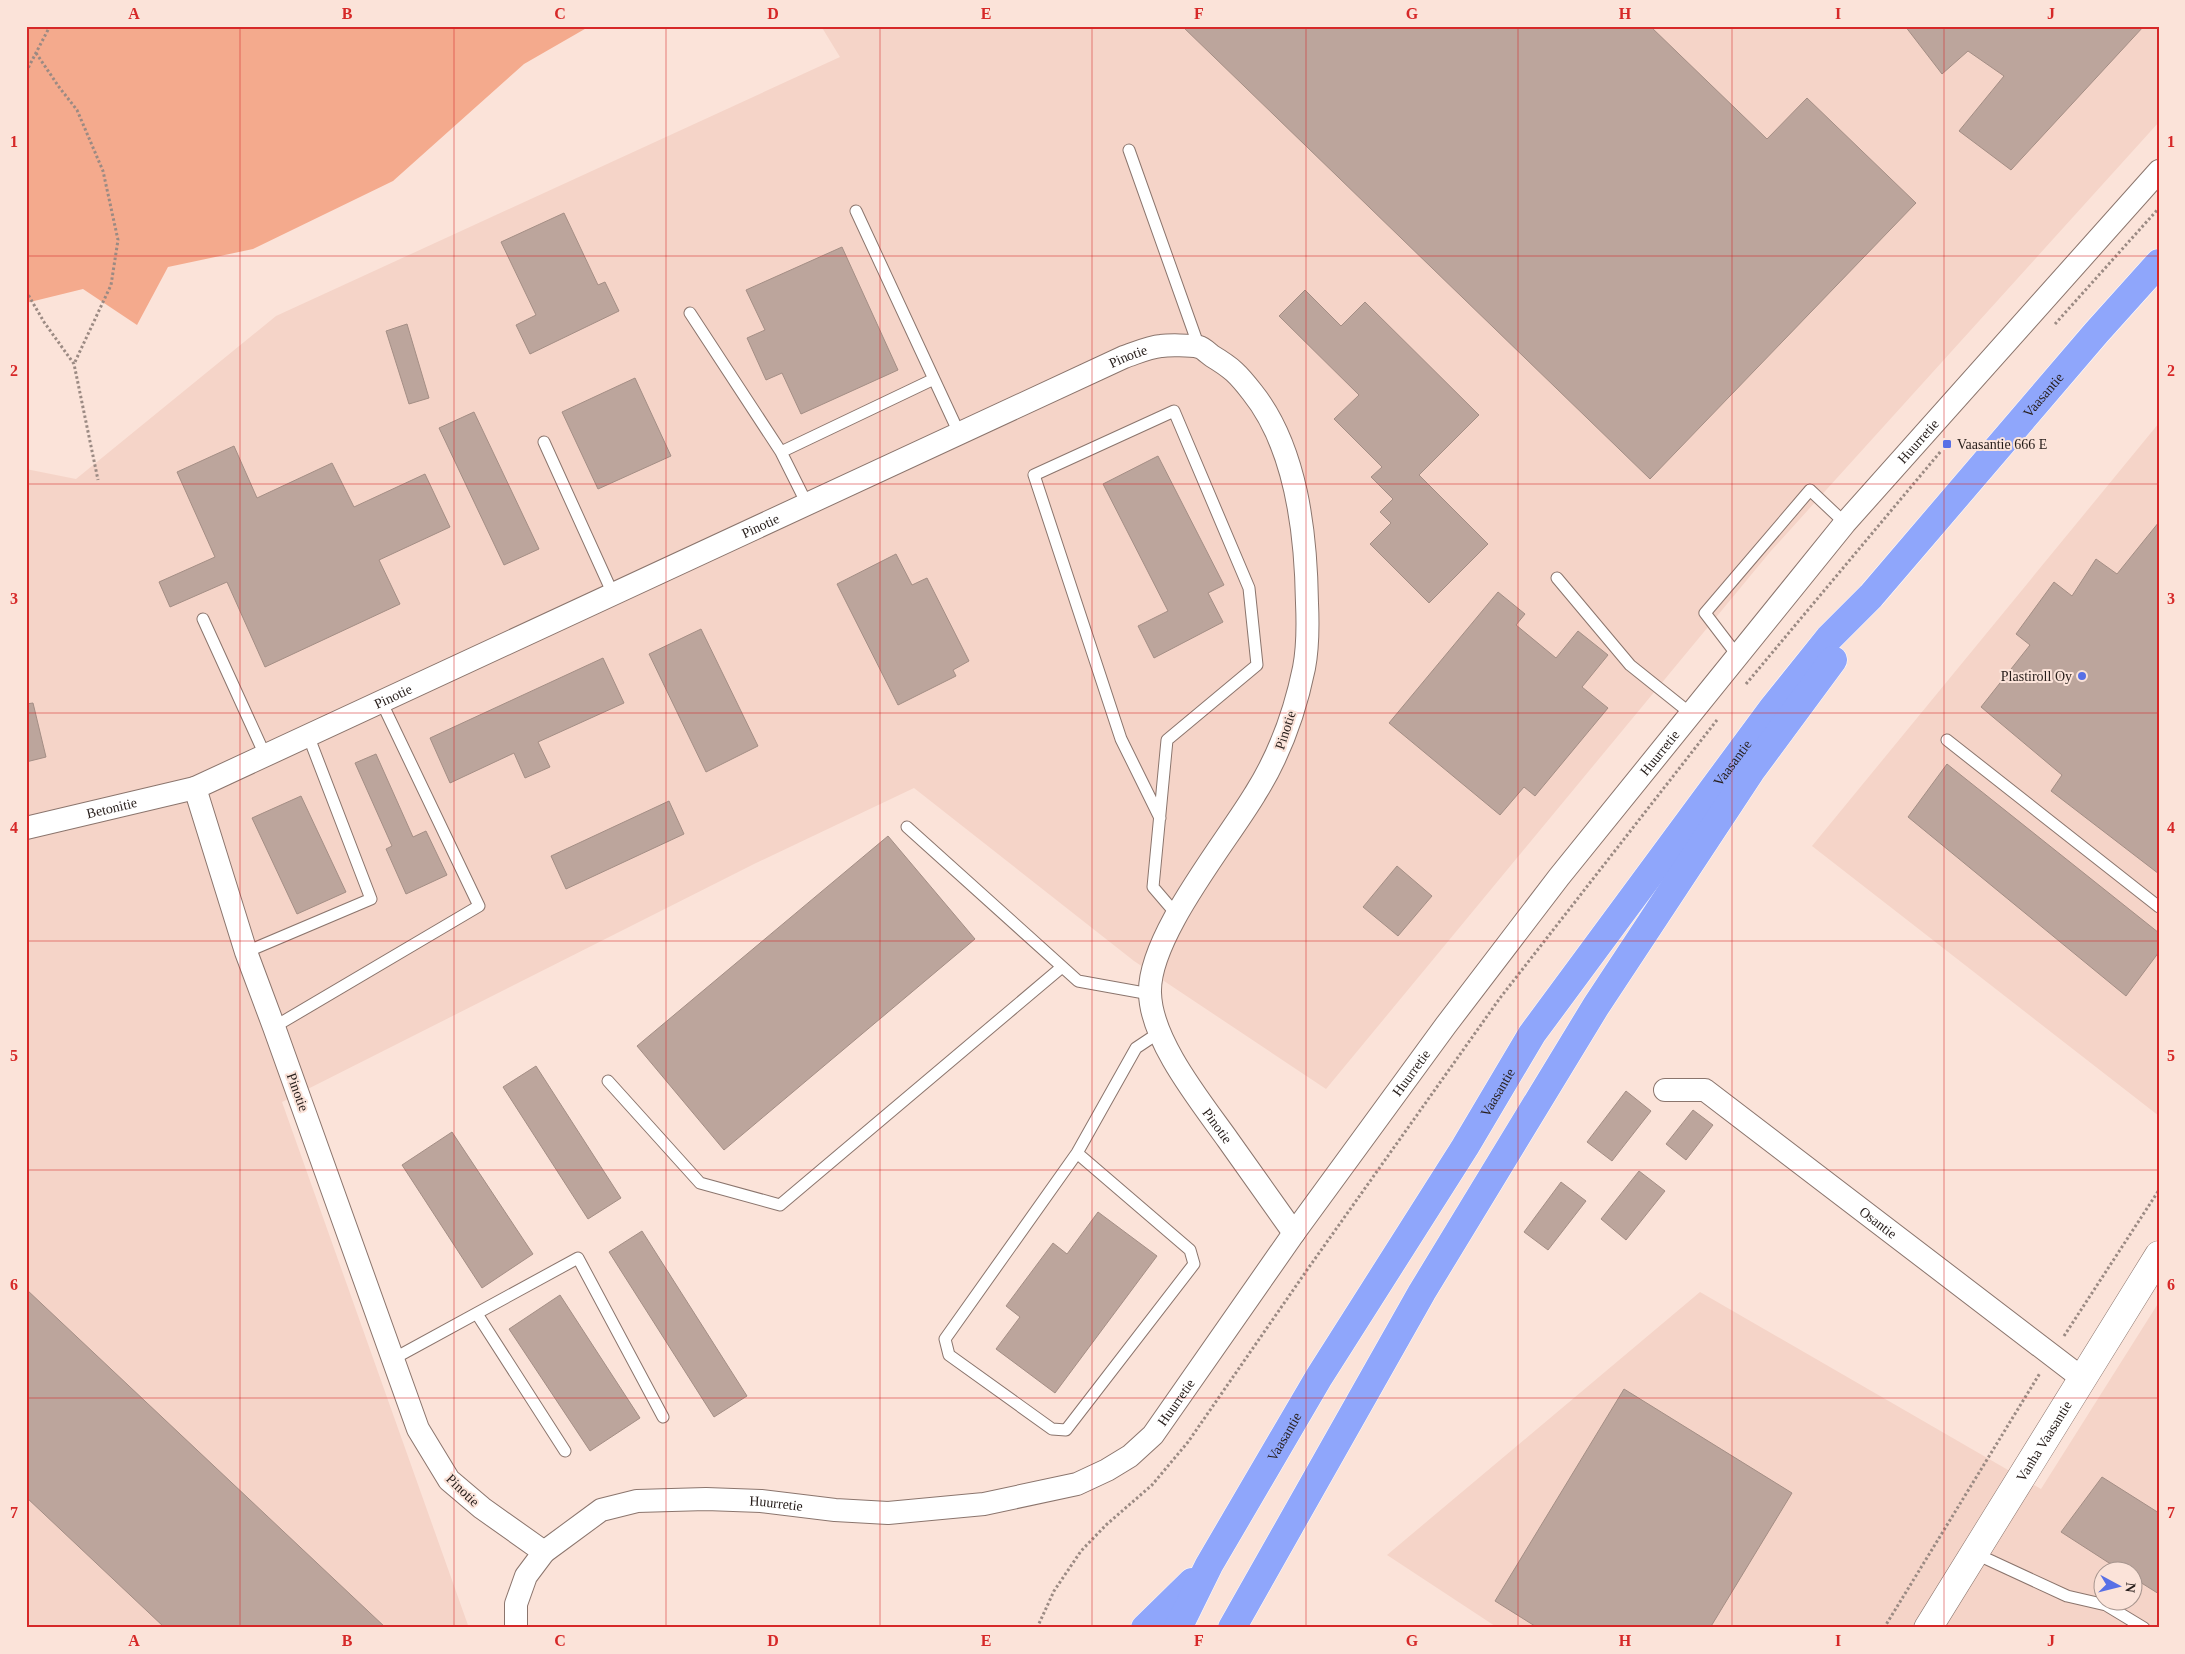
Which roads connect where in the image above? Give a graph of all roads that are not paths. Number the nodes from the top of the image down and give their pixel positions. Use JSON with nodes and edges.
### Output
{"nodes":[{"id":1,"x":1129,"y":150,"type":"dead end"},
{"id":2,"x":2159,"y":171,"type":"edge"},
{"id":3,"x":856,"y":211,"type":"dead end"},
{"id":4,"x":2159,"y":263,"type":"edge"},
{"id":5,"x":690,"y":313,"type":"dead end"},
{"id":6,"x":1199,"y":347,"type":"junction"},
{"id":7,"x":934,"y":379,"type":"junction"},
{"id":8,"x":959,"y":433,"type":"junction"},
{"id":9,"x":544,"y":442,"type":"dead end"},
{"id":10,"x":781,"y":452,"type":"junction"},
{"id":11,"x":807,"y":504,"type":"junction"},
{"id":12,"x":1845,"y":523,"type":"junction"},
{"id":13,"x":1557,"y":578,"type":"dead end"},
{"id":14,"x":613,"y":594,"type":"junction"},
{"id":15,"x":1871,"y":596,"type":"junction"},
{"id":16,"x":203,"y":619,"type":"dead end"},
{"id":17,"x":1737,"y":655,"type":"junction"},
{"id":18,"x":381,"y":701,"type":"junction"},
{"id":19,"x":1690,"y":713,"type":"junction"},
{"id":20,"x":308,"y":735,"type":"junction"},
{"id":21,"x":1947,"y":740,"type":"dead end"},
{"id":22,"x":266,"y":755,"type":"junction"},
{"id":23,"x":195,"y":788,"type":"junction"},
{"id":24,"x":1160,"y":818,"type":"junction"},
{"id":25,"x":907,"y":827,"type":"dead end"},
{"id":26,"x":26,"y":828,"type":"edge"},
{"id":27,"x":2159,"y":907,"type":"edge"},
{"id":28,"x":1177,"y":915,"type":"junction"},
{"id":29,"x":246,"y":952,"type":"junction"},
{"id":30,"x":1062,"y":967,"type":"junction"},
{"id":31,"x":1150,"y":994,"type":"junction"},
{"id":32,"x":274,"y":1027,"type":"junction"},
{"id":33,"x":1160,"y":1032,"type":"junction"},
{"id":34,"x":608,"y":1081,"type":"dead end"},
{"id":35,"x":1665,"y":1090,"type":"dead end"},
{"id":36,"x":1077,"y":1153,"type":"junction"},
{"id":37,"x":1294,"y":1233,"type":"junction"},
{"id":38,"x":2157,"y":1262,"type":"edge"},
{"id":39,"x":477,"y":1314,"type":"junction"},
{"id":40,"x":393,"y":1359,"type":"junction"},
{"id":41,"x":2083,"y":1379,"type":"junction"},
{"id":42,"x":663,"y":1417,"type":"dead end"},
{"id":43,"x":565,"y":1451,"type":"dead end"},
{"id":44,"x":544,"y":1552,"type":"junction"},
{"id":45,"x":1974,"y":1553,"type":"junction"},
{"id":46,"x":1209,"y":1565,"type":"junction"},
{"id":47,"x":516,"y":1628,"type":"edge"},
{"id":48,"x":1145,"y":1628,"type":"edge"},
{"id":49,"x":1178,"y":1628,"type":"edge"},
{"id":50,"x":1232,"y":1628,"type":"edge"},
{"id":51,"x":1928,"y":1628,"type":"edge"},
{"id":52,"x":2144,"y":1628,"type":"edge"}],
"edges":[{"from":1,"to":6,"type":"lane"},
{"from":2,"to":12,"type":"street","name":"Huurretie"},
{"from":3,"to":7,"type":"lane"},
{"from":4,"to":15,"type":"highway","name":"Vaasantie"},
{"from":5,"to":10,"type":"lane"},
{"from":6,"to":8,"type":"street","name":"Pinotie"},
{"from":6,"to":28,"type":"street","name":"Pinotie"},
{"from":7,"to":8,"type":"lane"},
{"from":7,"to":10,"type":"lane"},
{"from":8,"to":11,"type":"street","name":"Pinotie"},
{"from":9,"to":14,"type":"lane"},
{"from":10,"to":11,"type":"lane"},
{"from":11,"to":14,"type":"street","name":"Pinotie"},
{"from":12,"to":17,"type":"street","name":"Huurretie"},
{"from":12,"to":17,"type":"lane"},
{"from":13,"to":19,"type":"lane"},
{"from":14,"to":18,"type":"street","name":"Pinotie"},
{"from":15,"to":46,"type":"highway","name":"Vaasantie"},
{"from":15,"to":50,"type":"highway","name":"Vaasantie"},
{"from":16,"to":22,"type":"lane"},
{"from":17,"to":19,"type":"street","name":"Huurretie"},
{"from":18,"to":20,"type":"street","name":"Pinotie"},
{"from":18,"to":32,"type":"lane"},
{"from":19,"to":37,"type":"street","name":"Huurretie"},
{"from":20,"to":22,"type":"street","name":"Pinotie"},
{"from":20,"to":29,"type":"lane"},
{"from":21,"to":27,"type":"lane"},
{"from":22,"to":23,"type":"street","name":"Pinotie"},
{"from":23,"to":26,"type":"street","name":"Betonitie"},
{"from":23,"to":29,"type":"street","name":"Pinotie"},
{"from":24,"to":24,"type":"lane"},
{"from":24,"to":28,"type":"lane"},
{"from":25,"to":30,"type":"lane"},
{"from":28,"to":31,"type":"street","name":"Pinotie"},
{"from":29,"to":32,"type":"street","name":"Pinotie"},
{"from":30,"to":31,"type":"lane"},
{"from":30,"to":34,"type":"lane"},
{"from":31,"to":33,"type":"street","name":"Pinotie"},
{"from":32,"to":40,"type":"street","name":"Pinotie"},
{"from":33,"to":36,"type":"lane"},
{"from":33,"to":37,"type":"street","name":"Pinotie"},
{"from":35,"to":41,"type":"street","name":"Osantie"},
{"from":36,"to":36,"type":"lane"},
{"from":37,"to":44,"type":"street","name":"Huurretie"},
{"from":38,"to":41,"type":"main road","name":"Vanha Vaasantie"},
{"from":39,"to":40,"type":"lane"},
{"from":39,"to":42,"type":"lane"},
{"from":39,"to":43,"type":"lane"},
{"from":40,"to":44,"type":"street","name":"Pinotie"},
{"from":41,"to":45,"type":"main road","name":"Vanha Vaasantie"},
{"from":44,"to":47,"type":"street","name":"Huurretie"},
{"from":45,"to":51,"type":"main road","name":"Vanha Vaasantie"},
{"from":45,"to":52,"type":"lane"},
{"from":46,"to":48,"type":"highway"},
{"from":46,"to":49,"type":"highway","name":"Vaasantie"}]}
